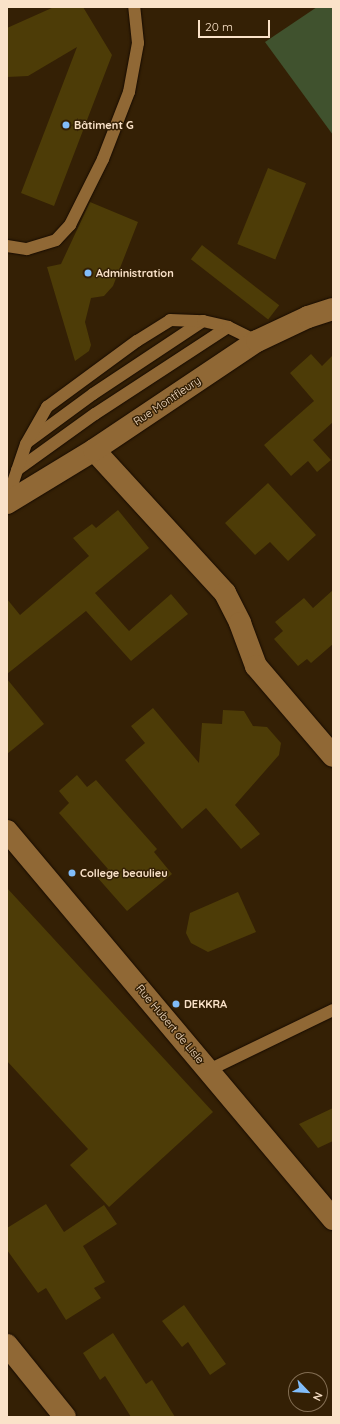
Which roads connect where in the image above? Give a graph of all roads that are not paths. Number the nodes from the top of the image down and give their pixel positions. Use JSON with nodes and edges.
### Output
{"nodes":[{"id":1,"x":134,"y":7,"type":"edge"},
{"id":2,"x":7,"y":246,"type":"edge"},
{"id":3,"x":333,"y":309,"type":"edge"},
{"id":4,"x":203,"y":321,"type":"junction"},
{"id":5,"x":228,"y":327,"type":"junction"},
{"id":6,"x":257,"y":341,"type":"junction"},
{"id":7,"x":26,"y":444,"type":"junction"},
{"id":8,"x":94,"y":450,"type":"junction"},
{"id":9,"x":17,"y":470,"type":"junction"},
{"id":10,"x":7,"y":502,"type":"edge"},
{"id":11,"x":333,"y":756,"type":"edge"},
{"id":12,"x":7,"y":831,"type":"edge"},
{"id":13,"x":333,"y":1010,"type":"edge"},
{"id":14,"x":209,"y":1070,"type":"junction"},
{"id":15,"x":333,"y":1219,"type":"edge"},
{"id":16,"x":7,"y":1344,"type":"edge"},
{"id":17,"x":65,"y":1417,"type":"edge"}],
"edges":[{"from":1,"to":2,"type":"lane"},
{"from":3,"to":6,"type":"street","name":"Rue Montfleury"},
{"from":4,"to":5,"type":"lane"},
{"from":4,"to":7,"type":"lane"},
{"from":4,"to":7,"type":"lane"},
{"from":5,"to":6,"type":"lane"},
{"from":5,"to":9,"type":"lane"},
{"from":6,"to":8,"type":"street","name":"Rue Montfleury"},
{"from":7,"to":9,"type":"lane"},
{"from":8,"to":10,"type":"street","name":"Rue Montfleury"},
{"from":8,"to":11,"type":"street"},
{"from":9,"to":10,"type":"lane"},
{"from":12,"to":14,"type":"street","name":"Rue Hubert de Lisle"},
{"from":13,"to":14,"type":"lane"},
{"from":14,"to":15,"type":"street","name":"Rue Hubert de Lisle"},
{"from":16,"to":17,"type":"street"}]}
